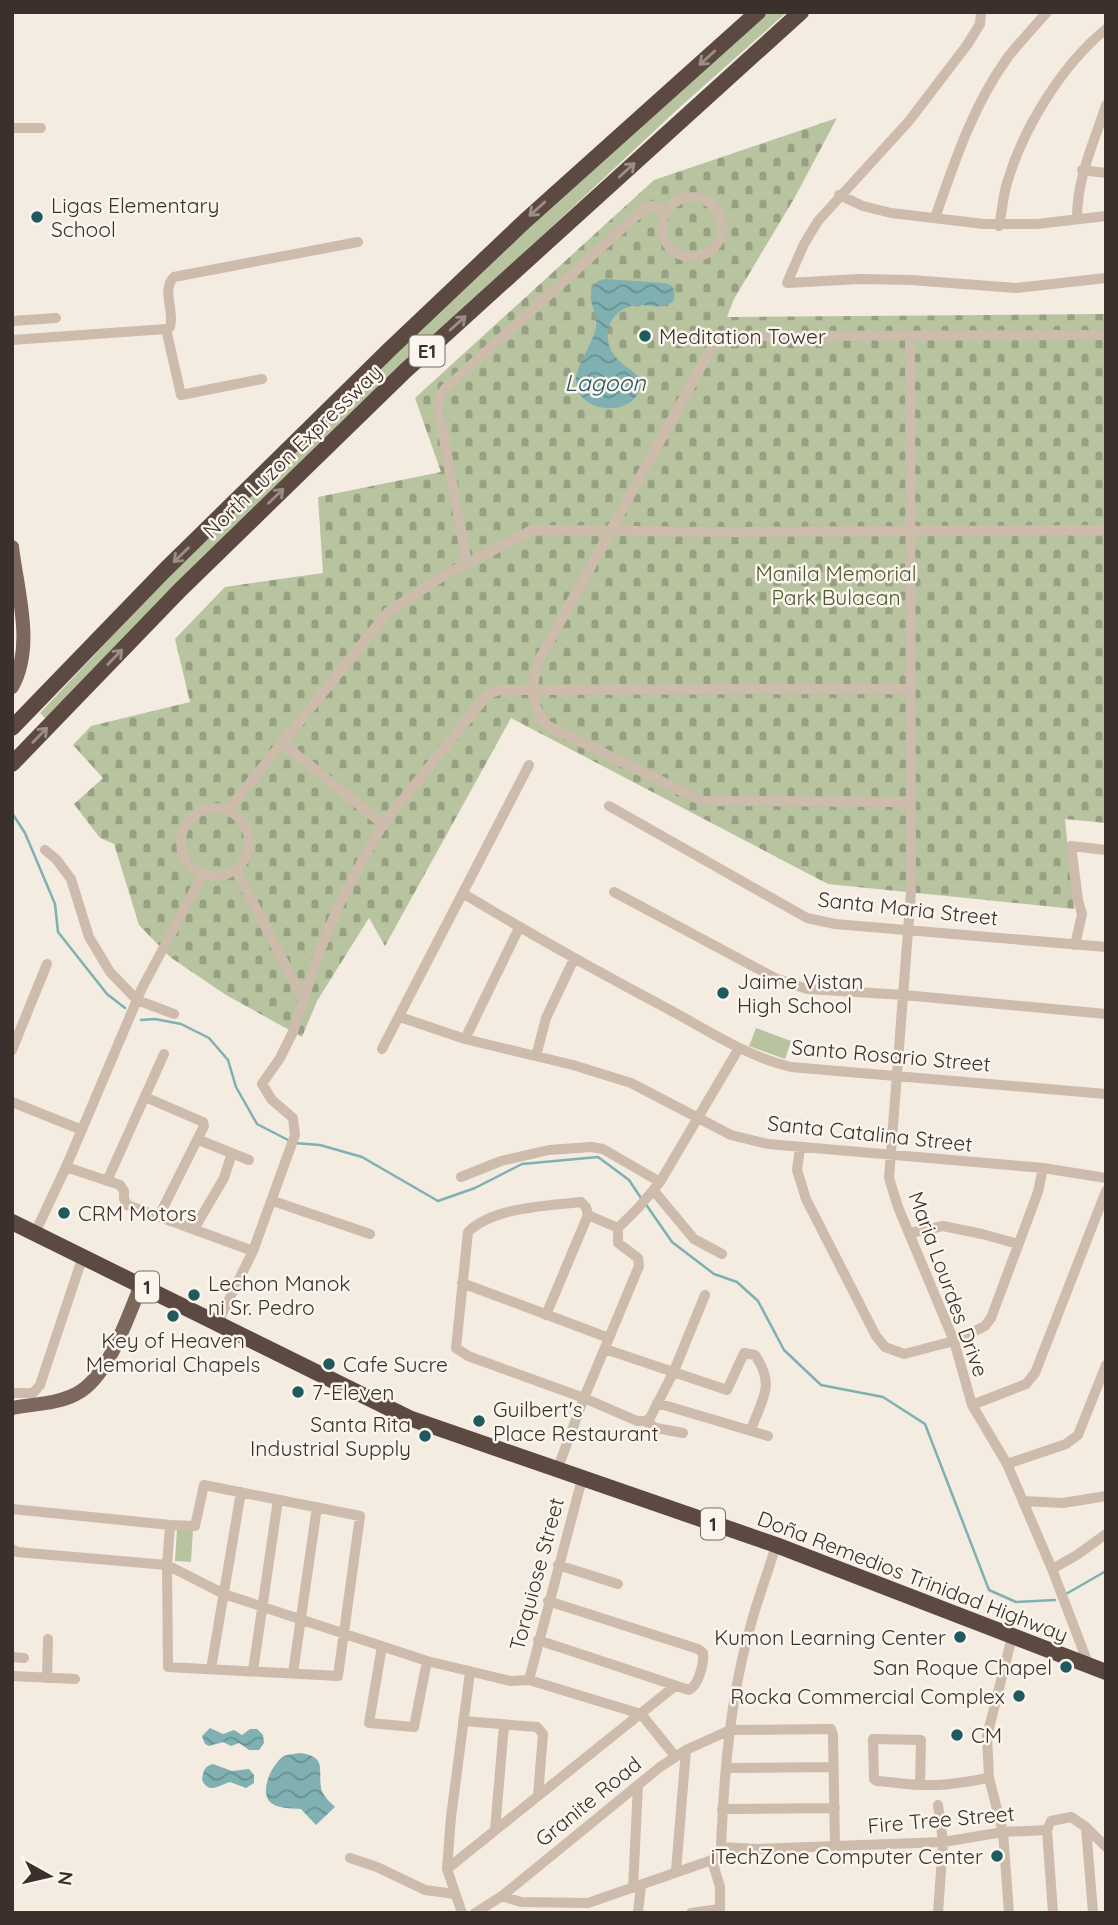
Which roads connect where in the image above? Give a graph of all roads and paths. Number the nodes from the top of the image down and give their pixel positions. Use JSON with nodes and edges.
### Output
{"nodes":[{"id":1,"x":758,"y":12,"type":"edge"},
{"id":2,"x":801,"y":12,"type":"edge"},
{"id":3,"x":981,"y":12,"type":"edge"},
{"id":4,"x":1047,"y":12,"type":"edge"},
{"id":5,"x":1106,"y":29,"type":"edge"},
{"id":6,"x":1106,"y":105,"type":"edge"},
{"id":7,"x":12,"y":128,"type":"edge"},
{"id":8,"x":41,"y":128,"type":"dead end"},
{"id":9,"x":1082,"y":170,"type":"junction"},
{"id":10,"x":1106,"y":173,"type":"edge"},
{"id":11,"x":839,"y":195,"type":"junction"},
{"id":12,"x":666,"y":212,"type":"junction"},
{"id":13,"x":1106,"y":216,"type":"edge"},
{"id":14,"x":935,"y":218,"type":"junction"},
{"id":15,"x":1077,"y":218,"type":"junction"},
{"id":16,"x":999,"y":226,"type":"junction"},
{"id":17,"x":358,"y":242,"type":"dead end"},
{"id":18,"x":1106,"y":278,"type":"edge"},
{"id":19,"x":56,"y":317,"type":"dead end"},
{"id":20,"x":12,"y":321,"type":"edge"},
{"id":21,"x":166,"y":329,"type":"junction"},
{"id":22,"x":910,"y":335,"type":"junction"},
{"id":23,"x":1106,"y":335,"type":"edge"},
{"id":24,"x":12,"y":340,"type":"edge"},
{"id":25,"x":262,"y":379,"type":"dead end"},
{"id":26,"x":1106,"y":530,"type":"edge"},
{"id":27,"x":610,"y":531,"type":"junction"},
{"id":28,"x":910,"y":531,"type":"junction"},
{"id":29,"x":12,"y":547,"type":"edge"},
{"id":30,"x":467,"y":563,"type":"junction"},
{"id":31,"x":12,"y":687,"type":"edge"},
{"id":32,"x":911,"y":689,"type":"junction"},
{"id":33,"x":532,"y":691,"type":"junction"},
{"id":34,"x":12,"y":728,"type":"edge"},
{"id":35,"x":282,"y":743,"type":"junction"},
{"id":36,"x":12,"y":764,"type":"edge"},
{"id":37,"x":529,"y":765,"type":"dead end"},
{"id":38,"x":911,"y":802,"type":"junction"},
{"id":39,"x":609,"y":806,"type":"dead end"},
{"id":40,"x":228,"y":810,"type":"junction"},
{"id":41,"x":383,"y":824,"type":"junction"},
{"id":42,"x":45,"y":850,"type":"dead end"},
{"id":43,"x":1106,"y":850,"type":"edge"},
{"id":44,"x":236,"y":870,"type":"junction"},
{"id":45,"x":203,"y":874,"type":"junction"},
{"id":46,"x":614,"y":892,"type":"dead end"},
{"id":47,"x":464,"y":894,"type":"junction"},
{"id":48,"x":519,"y":928,"type":"junction"},
{"id":49,"x":910,"y":930,"type":"junction"},
{"id":50,"x":1075,"y":945,"type":"junction"},
{"id":51,"x":1106,"y":947,"type":"edge"},
{"id":52,"x":574,"y":958,"type":"junction"},
{"id":53,"x":47,"y":964,"type":"dead end"},
{"id":54,"x":904,"y":995,"type":"junction"},
{"id":55,"x":303,"y":999,"type":"junction"},
{"id":56,"x":137,"y":1000,"type":"junction"},
{"id":57,"x":174,"y":1014,"type":"dead end"},
{"id":58,"x":1106,"y":1014,"type":"edge"},
{"id":59,"x":400,"y":1017,"type":"junction"},
{"id":60,"x":465,"y":1039,"type":"junction"},
{"id":61,"x":740,"y":1048,"type":"junction"},
{"id":62,"x":382,"y":1049,"type":"dead end"},
{"id":63,"x":12,"y":1050,"type":"edge"},
{"id":64,"x":164,"y":1054,"type":"dead end"},
{"id":65,"x":536,"y":1056,"type":"junction"},
{"id":66,"x":897,"y":1075,"type":"junction"},
{"id":67,"x":1106,"y":1094,"type":"edge"},
{"id":68,"x":145,"y":1097,"type":"junction"},
{"id":69,"x":12,"y":1102,"type":"edge"},
{"id":70,"x":697,"y":1116,"type":"junction"},
{"id":71,"x":82,"y":1130,"type":"junction"},
{"id":72,"x":199,"y":1140,"type":"junction"},
{"id":73,"x":800,"y":1148,"type":"junction"},
{"id":74,"x":232,"y":1153,"type":"junction"},
{"id":75,"x":890,"y":1155,"type":"junction"},
{"id":76,"x":249,"y":1160,"type":"dead end"},
{"id":77,"x":66,"y":1167,"type":"junction"},
{"id":78,"x":1042,"y":1168,"type":"junction"},
{"id":79,"x":461,"y":1177,"type":"dead end"},
{"id":80,"x":1106,"y":1178,"type":"edge"},
{"id":81,"x":107,"y":1181,"type":"junction"},
{"id":82,"x":655,"y":1189,"type":"junction"},
{"id":83,"x":1106,"y":1191,"type":"edge"},
{"id":84,"x":273,"y":1201,"type":"junction"},
{"id":85,"x":588,"y":1215,"type":"junction"},
{"id":86,"x":159,"y":1216,"type":"junction"},
{"id":87,"x":12,"y":1222,"type":"edge"},
{"id":88,"x":618,"y":1228,"type":"junction"},
{"id":89,"x":194,"y":1229,"type":"junction"},
{"id":90,"x":25,"y":1231,"type":"edge"},
{"id":91,"x":910,"y":1233,"type":"junction"},
{"id":92,"x":370,"y":1234,"type":"dead end"},
{"id":93,"x":1018,"y":1244,"type":"junction"},
{"id":94,"x":253,"y":1251,"type":"junction"},
{"id":95,"x":722,"y":1254,"type":"dead end"},
{"id":96,"x":83,"y":1256,"type":"junction"},
{"id":97,"x":143,"y":1280,"type":"dead end"},
{"id":98,"x":462,"y":1283,"type":"junction"},
{"id":99,"x":705,"y":1295,"type":"dead end"},
{"id":100,"x":546,"y":1315,"type":"junction"},
{"id":101,"x":218,"y":1322,"type":"junction"},
{"id":102,"x":609,"y":1338,"type":"junction"},
{"id":103,"x":954,"y":1341,"type":"junction"},
{"id":104,"x":605,"y":1349,"type":"junction"},
{"id":105,"x":1106,"y":1365,"type":"edge"},
{"id":106,"x":674,"y":1371,"type":"junction"},
{"id":107,"x":12,"y":1393,"type":"edge"},
{"id":108,"x":584,"y":1398,"type":"junction"},
{"id":109,"x":657,"y":1403,"type":"junction"},
{"id":110,"x":972,"y":1405,"type":"junction"},
{"id":111,"x":12,"y":1408,"type":"edge"},
{"id":112,"x":645,"y":1422,"type":"junction"},
{"id":113,"x":751,"y":1430,"type":"junction"},
{"id":114,"x":683,"y":1433,"type":"dead end"},
{"id":115,"x":768,"y":1436,"type":"dead end"},
{"id":116,"x":1007,"y":1465,"type":"junction"},
{"id":117,"x":557,"y":1470,"type":"junction"},
{"id":118,"x":582,"y":1479,"type":"junction"},
{"id":119,"x":241,"y":1492,"type":"junction"},
{"id":120,"x":1106,"y":1496,"type":"edge"},
{"id":121,"x":278,"y":1500,"type":"junction"},
{"id":122,"x":1023,"y":1502,"type":"junction"},
{"id":123,"x":317,"y":1507,"type":"junction"},
{"id":124,"x":12,"y":1510,"type":"edge"},
{"id":125,"x":170,"y":1525,"type":"junction"},
{"id":126,"x":1106,"y":1534,"type":"edge"},
{"id":127,"x":776,"y":1545,"type":"junction"},
{"id":128,"x":12,"y":1549,"type":"edge"},
{"id":129,"x":558,"y":1564,"type":"junction"},
{"id":130,"x":167,"y":1565,"type":"junction"},
{"id":131,"x":1052,"y":1569,"type":"junction"},
{"id":132,"x":618,"y":1584,"type":"dead end"},
{"id":133,"x":224,"y":1594,"type":"junction"},
{"id":134,"x":548,"y":1601,"type":"junction"},
{"id":135,"x":263,"y":1607,"type":"junction"},
{"id":136,"x":301,"y":1619,"type":"junction"},
{"id":137,"x":345,"y":1633,"type":"junction"},
{"id":138,"x":1012,"y":1637,"type":"junction"},
{"id":139,"x":48,"y":1639,"type":"dead end"},
{"id":140,"x":538,"y":1640,"type":"junction"},
{"id":141,"x":382,"y":1646,"type":"junction"},
{"id":142,"x":427,"y":1661,"type":"junction"},
{"id":143,"x":1088,"y":1666,"type":"junction"},
{"id":144,"x":211,"y":1669,"type":"junction"},
{"id":145,"x":253,"y":1671,"type":"junction"},
{"id":146,"x":470,"y":1672,"type":"junction"},
{"id":147,"x":1106,"y":1672,"type":"edge"},
{"id":148,"x":293,"y":1673,"type":"junction"},
{"id":149,"x":12,"y":1676,"type":"edge"},
{"id":150,"x":47,"y":1678,"type":"junction"},
{"id":151,"x":75,"y":1679,"type":"dead end"},
{"id":152,"x":528,"y":1680,"type":"junction"},
{"id":153,"x":675,"y":1686,"type":"junction"},
{"id":154,"x":641,"y":1714,"type":"junction"},
{"id":155,"x":463,"y":1721,"type":"junction"},
{"id":156,"x":504,"y":1726,"type":"junction"},
{"id":157,"x":730,"y":1730,"type":"junction"},
{"id":158,"x":686,"y":1750,"type":"junction"},
{"id":159,"x":676,"y":1756,"type":"junction"},
{"id":160,"x":833,"y":1767,"type":"junction"},
{"id":161,"x":727,"y":1768,"type":"junction"},
{"id":162,"x":989,"y":1778,"type":"junction"},
{"id":163,"x":638,"y":1785,"type":"junction"},
{"id":164,"x":920,"y":1785,"type":"junction"},
{"id":165,"x":537,"y":1796,"type":"junction"},
{"id":166,"x":938,"y":1805,"type":"dead end"},
{"id":167,"x":835,"y":1808,"type":"junction"},
{"id":168,"x":722,"y":1809,"type":"junction"},
{"id":169,"x":1086,"y":1827,"type":"junction"},
{"id":170,"x":495,"y":1830,"type":"junction"},
{"id":171,"x":1047,"y":1830,"type":"junction"},
{"id":172,"x":1003,"y":1832,"type":"junction"},
{"id":173,"x":943,"y":1842,"type":"junction"},
{"id":174,"x":835,"y":1846,"type":"junction"},
{"id":175,"x":720,"y":1847,"type":"junction"},
{"id":176,"x":1106,"y":1847,"type":"edge"},
{"id":177,"x":350,"y":1858,"type":"dead end"},
{"id":178,"x":712,"y":1860,"type":"junction"},
{"id":179,"x":447,"y":1869,"type":"junction"},
{"id":180,"x":676,"y":1871,"type":"junction"},
{"id":181,"x":637,"y":1887,"type":"junction"},
{"id":182,"x":455,"y":1894,"type":"junction"},
{"id":183,"x":505,"y":1898,"type":"junction"},
{"id":184,"x":548,"y":1908,"type":"edge"},
{"id":185,"x":588,"y":1908,"type":"edge"},
{"id":186,"x":719,"y":1911,"type":"edge"},
{"id":187,"x":462,"y":1913,"type":"edge"},
{"id":188,"x":475,"y":1913,"type":"edge"},
{"id":189,"x":509,"y":1913,"type":"edge"},
{"id":190,"x":638,"y":1913,"type":"edge"},
{"id":191,"x":691,"y":1913,"type":"edge"},
{"id":192,"x":939,"y":1913,"type":"edge"},
{"id":193,"x":1009,"y":1913,"type":"edge"},
{"id":194,"x":1053,"y":1913,"type":"edge"},
{"id":195,"x":1093,"y":1913,"type":"edge"}],
"edges":[{"from":1,"to":34,"type":"highway","name":"North Luzon Expressway","number":"E1","one_way":true},
{"from":36,"to":2,"type":"highway","name":"North Luzon Expressway","number":"E1","one_way":true},
{"from":3,"to":11,"type":"street"},
{"from":4,"to":14,"type":"street"},
{"from":5,"to":16,"type":"street"},
{"from":6,"to":9,"type":"street"},
{"from":7,"to":8,"type":"street"},
{"from":9,"to":10,"type":"street"},
{"from":9,"to":15,"type":"street"},
{"from":11,"to":14,"type":"street"},
{"from":11,"to":18,"type":"street"},
{"from":12,"to":12,"type":"street"},
{"from":12,"to":30,"type":"street"},
{"from":13,"to":15,"type":"street"},
{"from":14,"to":16,"type":"street"},
{"from":15,"to":16,"type":"street"},
{"from":17,"to":21,"type":"street"},
{"from":19,"to":20,"type":"street"},
{"from":21,"to":24,"type":"street"},
{"from":21,"to":25,"type":"street"},
{"from":22,"to":23,"type":"street"},
{"from":22,"to":27,"type":"street"},
{"from":22,"to":28,"type":"street","name":"Maria Lourdes Drive"},
{"from":26,"to":28,"type":"street"},
{"from":27,"to":28,"type":"street"},
{"from":27,"to":30,"type":"street"},
{"from":27,"to":33,"type":"street"},
{"from":28,"to":32,"type":"street","name":"Maria Lourdes Drive"},
{"from":29,"to":31,"type":"main road"},
{"from":30,"to":35,"type":"street"},
{"from":32,"to":33,"type":"street"},
{"from":32,"to":38,"type":"street","name":"Maria Lourdes Drive"},
{"from":33,"to":38,"type":"street"},
{"from":33,"to":41,"type":"street"},
{"from":35,"to":40,"type":"street"},
{"from":35,"to":41,"type":"street"},
{"from":37,"to":47,"type":"street"},
{"from":38,"to":49,"type":"street","name":"Maria Lourdes Drive"},
{"from":39,"to":49,"type":"street","name":"Santa Maria Street"},
{"from":40,"to":44,"type":"street"},
{"from":40,"to":45,"type":"street"},
{"from":41,"to":55,"type":"street"},
{"from":42,"to":56,"type":"street"},
{"from":43,"to":50,"type":"street"},
{"from":44,"to":45,"type":"street"},
{"from":44,"to":55,"type":"street"},
{"from":45,"to":56,"type":"street"},
{"from":46,"to":54,"type":"street"},
{"from":47,"to":48,"type":"street","name":"Santo Rosario Street"},
{"from":47,"to":59,"type":"street"},
{"from":48,"to":52,"type":"street","name":"Santo Rosario Street"},
{"from":48,"to":60,"type":"street"},
{"from":49,"to":50,"type":"street","name":"Santa Maria Street"},
{"from":49,"to":54,"type":"street","name":"Maria Lourdes Drive"},
{"from":50,"to":51,"type":"street","name":"Santa Maria Street"},
{"from":52,"to":61,"type":"street","name":"Santo Rosario Street"},
{"from":52,"to":65,"type":"street"},
{"from":53,"to":63,"type":"street"},
{"from":54,"to":58,"type":"street"},
{"from":54,"to":66,"type":"street","name":"Maria Lourdes Drive"},
{"from":55,"to":84,"type":"street"},
{"from":56,"to":57,"type":"street"},
{"from":56,"to":71,"type":"street"},
{"from":59,"to":60,"type":"street","name":"Santa Catalina Street"},
{"from":59,"to":62,"type":"street"},
{"from":60,"to":65,"type":"street","name":"Santa Catalina Street"},
{"from":61,"to":66,"type":"street","name":"Santo Rosario Street"},
{"from":61,"to":70,"type":"street"},
{"from":64,"to":68,"type":"street"},
{"from":65,"to":70,"type":"street","name":"Santa Catalina Street"},
{"from":66,"to":67,"type":"street","name":"Santo Rosario Street"},
{"from":66,"to":75,"type":"street","name":"Maria Lourdes Drive"},
{"from":68,"to":72,"type":"street"},
{"from":68,"to":81,"type":"street"},
{"from":69,"to":71,"type":"street"},
{"from":70,"to":73,"type":"street","name":"Santa Catalina Street"},
{"from":70,"to":82,"type":"street"},
{"from":71,"to":77,"type":"street"},
{"from":72,"to":74,"type":"street"},
{"from":72,"to":86,"type":"street"},
{"from":73,"to":75,"type":"street","name":"Santa Catalina Street"},
{"from":73,"to":103,"type":"street"},
{"from":74,"to":76,"type":"street"},
{"from":74,"to":89,"type":"street"},
{"from":75,"to":78,"type":"street","name":"Santa Catalina Street"},
{"from":75,"to":91,"type":"street","name":"Maria Lourdes Drive"},
{"from":77,"to":81,"type":"street"},
{"from":77,"to":90,"type":"street"},
{"from":78,"to":80,"type":"street","name":"Santa Catalina Street"},
{"from":78,"to":93,"type":"street"},
{"from":79,"to":82,"type":"street"},
{"from":81,"to":86,"type":"street"},
{"from":82,"to":88,"type":"street"},
{"from":82,"to":95,"type":"street"},
{"from":83,"to":110,"type":"street"},
{"from":84,"to":92,"type":"street"},
{"from":84,"to":94,"type":"street"},
{"from":85,"to":88,"type":"street"},
{"from":85,"to":98,"type":"street"},
{"from":85,"to":100,"type":"street"},
{"from":86,"to":89,"type":"street"},
{"from":87,"to":90,"type":"highway","name":"Doña Remedios Trinidad Highway","number":"1"},
{"from":88,"to":102,"type":"street"},
{"from":89,"to":94,"type":"street"},
{"from":90,"to":96,"type":"highway","name":"Doña Remedios Trinidad Highway","number":"1"},
{"from":91,"to":93,"type":"street"},
{"from":91,"to":103,"type":"street","name":"Maria Lourdes Drive"},
{"from":93,"to":103,"type":"street"},
{"from":94,"to":101,"type":"street"},
{"from":96,"to":101,"type":"highway","name":"Doña Remedios Trinidad Highway","number":"1"},
{"from":96,"to":107,"type":"street"},
{"from":97,"to":111,"type":"main road"},
{"from":98,"to":100,"type":"street"},
{"from":98,"to":108,"type":"street"},
{"from":99,"to":106,"type":"street"},
{"from":100,"to":102,"type":"street"},
{"from":101,"to":117,"type":"highway","name":"Doña Remedios Trinidad Highway","number":"1"},
{"from":102,"to":104,"type":"street"},
{"from":103,"to":110,"type":"street","name":"Maria Lourdes Drive"},
{"from":104,"to":106,"type":"street"},
{"from":104,"to":108,"type":"street"},
{"from":105,"to":116,"type":"street"},
{"from":106,"to":109,"type":"street"},
{"from":106,"to":113,"type":"street"},
{"from":108,"to":112,"type":"street"},
{"from":108,"to":117,"type":"street"},
{"from":109,"to":112,"type":"street"},
{"from":109,"to":113,"type":"street"},
{"from":110,"to":116,"type":"street","name":"Maria Lourdes Drive"},
{"from":112,"to":114,"type":"street"},
{"from":113,"to":115,"type":"street"},
{"from":116,"to":122,"type":"street","name":"Maria Lourdes Drive"},
{"from":117,"to":118,"type":"highway","name":"Doña Remedios Trinidad Highway","number":"1"},
{"from":118,"to":127,"type":"highway","name":"Doña Remedios Trinidad Highway","number":"1"},
{"from":118,"to":129,"type":"street","name":"Torquiose Street"},
{"from":119,"to":121,"type":"street"},
{"from":119,"to":125,"type":"street"},
{"from":119,"to":133,"type":"street"},
{"from":120,"to":122,"type":"street"},
{"from":121,"to":123,"type":"street"},
{"from":121,"to":135,"type":"street"},
{"from":122,"to":131,"type":"street","name":"Maria Lourdes Drive"},
{"from":123,"to":136,"type":"street"},
{"from":123,"to":137,"type":"street"},
{"from":124,"to":125,"type":"street"},
{"from":125,"to":130,"type":"street"},
{"from":126,"to":131,"type":"street"},
{"from":127,"to":138,"type":"highway","name":"Doña Remedios Trinidad Highway","number":"1"},
{"from":127,"to":157,"type":"street"},
{"from":128,"to":130,"type":"street"},
{"from":129,"to":132,"type":"street"},
{"from":129,"to":134,"type":"street","name":"Torquiose Street"},
{"from":130,"to":133,"type":"street"},
{"from":130,"to":144,"type":"street"},
{"from":131,"to":143,"type":"street","name":"Maria Lourdes Drive"},
{"from":133,"to":135,"type":"street"},
{"from":133,"to":144,"type":"street"},
{"from":134,"to":140,"type":"street","name":"Torquiose Street"},
{"from":134,"to":153,"type":"street"},
{"from":135,"to":136,"type":"street"},
{"from":135,"to":145,"type":"street"},
{"from":136,"to":137,"type":"street"},
{"from":136,"to":148,"type":"street"},
{"from":137,"to":141,"type":"street"},
{"from":137,"to":148,"type":"street"},
{"from":138,"to":143,"type":"highway","name":"Doña Remedios Trinidad Highway","number":"1"},
{"from":138,"to":162,"type":"street"},
{"from":139,"to":150,"type":"street"},
{"from":140,"to":152,"type":"street","name":"Torquiose Street"},
{"from":140,"to":153,"type":"street"},
{"from":141,"to":142,"type":"street"},
{"from":141,"to":142,"type":"street"},
{"from":142,"to":146,"type":"street"},
{"from":143,"to":147,"type":"highway","name":"Doña Remedios Trinidad Highway","number":"1"},
{"from":144,"to":145,"type":"street"},
{"from":145,"to":148,"type":"street"},
{"from":146,"to":152,"type":"street"},
{"from":146,"to":155,"type":"street"},
{"from":149,"to":150,"type":"street"},
{"from":150,"to":151,"type":"street"},
{"from":152,"to":154,"type":"street"},
{"from":153,"to":154,"type":"street"},
{"from":154,"to":159,"type":"street"},
{"from":154,"to":165,"type":"street"},
{"from":155,"to":156,"type":"street"},
{"from":155,"to":179,"type":"street"},
{"from":156,"to":165,"type":"street"},
{"from":156,"to":170,"type":"street"},
{"from":157,"to":158,"type":"street","name":"Granite Road"},
{"from":157,"to":160,"type":"street"},
{"from":157,"to":161,"type":"street"},
{"from":158,"to":159,"type":"street","name":"Granite Road"},
{"from":158,"to":180,"type":"street"},
{"from":159,"to":163,"type":"street","name":"Granite Road"},
{"from":160,"to":161,"type":"street"},
{"from":160,"to":167,"type":"street"},
{"from":161,"to":168,"type":"street"},
{"from":162,"to":164,"type":"street"},
{"from":162,"to":172,"type":"street"},
{"from":163,"to":181,"type":"street"},
{"from":163,"to":183,"type":"street","name":"Granite Road"},
{"from":164,"to":164,"type":"street"},
{"from":165,"to":170,"type":"street"},
{"from":166,"to":173,"type":"street"},
{"from":167,"to":168,"type":"street"},
{"from":167,"to":174,"type":"street"},
{"from":168,"to":175,"type":"street"},
{"from":169,"to":171,"type":"street","name":"Fire Tree Street"},
{"from":169,"to":176,"type":"street"},
{"from":169,"to":195,"type":"street"},
{"from":170,"to":179,"type":"street"},
{"from":171,"to":172,"type":"street","name":"Fire Tree Street"},
{"from":171,"to":194,"type":"street"},
{"from":172,"to":173,"type":"street","name":"Fire Tree Street"},
{"from":172,"to":193,"type":"street"},
{"from":173,"to":174,"type":"street","name":"Fire Tree Street"},
{"from":173,"to":192,"type":"street"},
{"from":174,"to":175,"type":"street","name":"Fire Tree Street"},
{"from":175,"to":178,"type":"street"},
{"from":177,"to":182,"type":"street"},
{"from":178,"to":180,"type":"street"},
{"from":178,"to":186,"type":"street"},
{"from":179,"to":182,"type":"street"},
{"from":180,"to":181,"type":"street"},
{"from":181,"to":185,"type":"street"},
{"from":181,"to":190,"type":"street"},
{"from":182,"to":187,"type":"street"},
{"from":183,"to":184,"type":"street"},
{"from":183,"to":188,"type":"street","name":"Granite Road"},
{"from":183,"to":189,"type":"street"},
{"from":184,"to":185,"type":"street"},
{"from":186,"to":191,"type":"street"}]}
